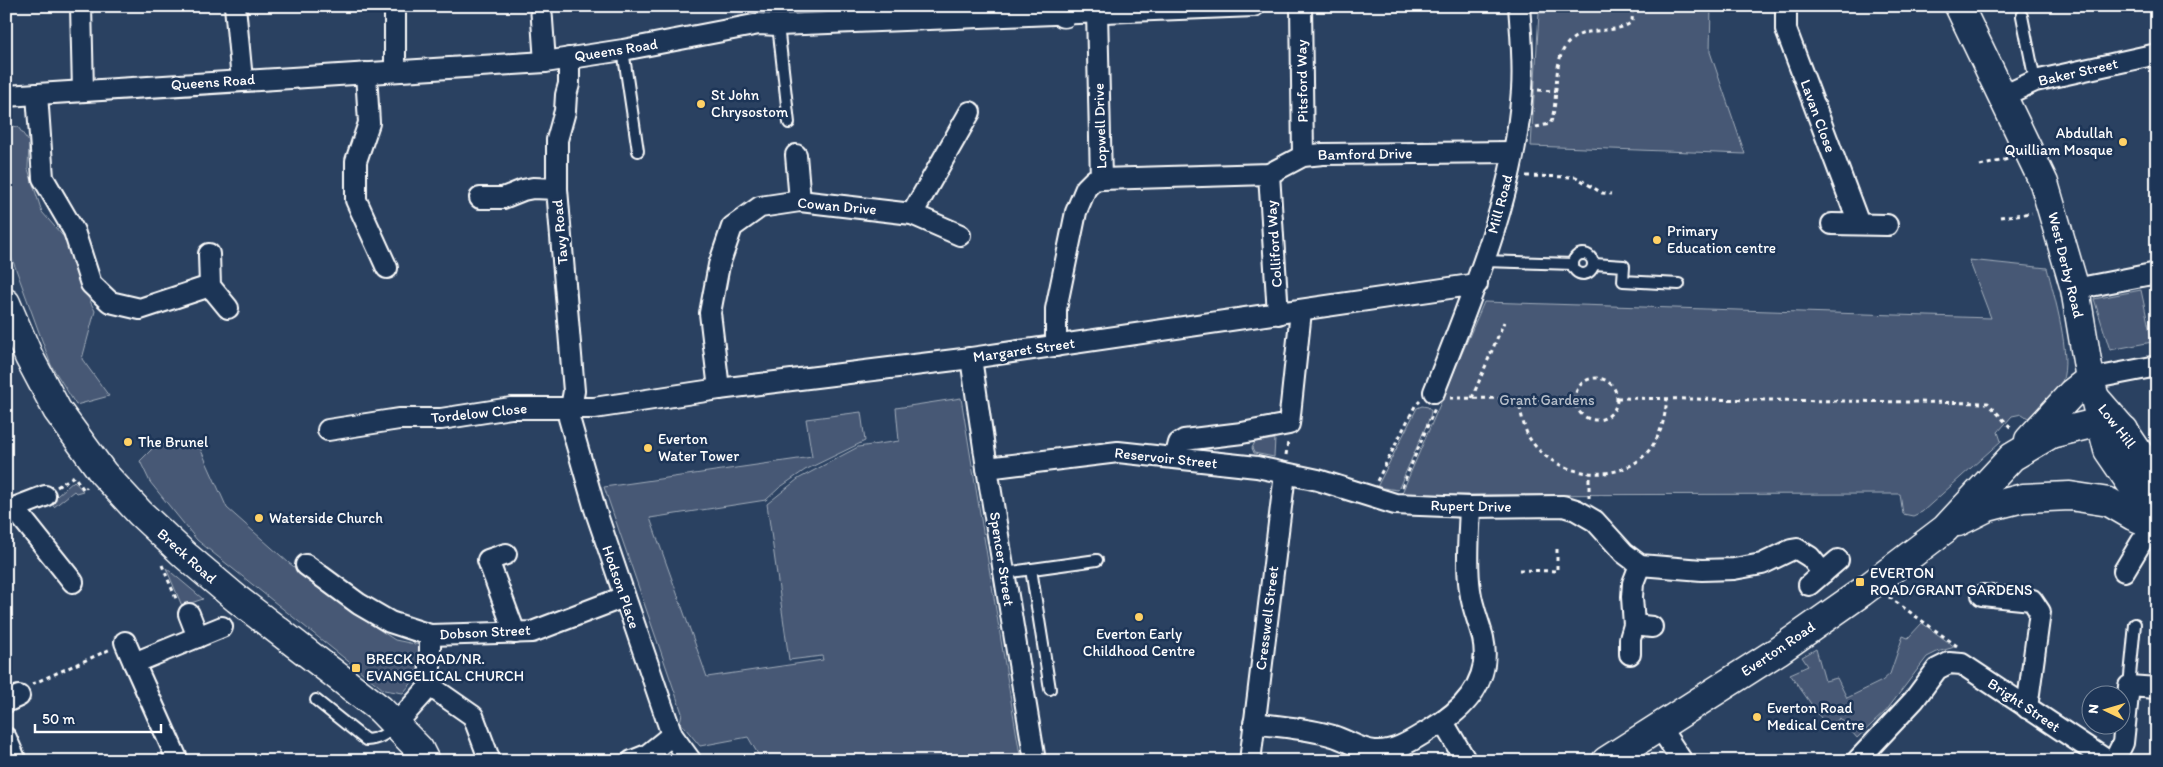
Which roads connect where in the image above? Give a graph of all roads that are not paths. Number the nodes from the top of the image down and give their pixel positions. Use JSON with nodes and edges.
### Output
{"nodes":[{"id":1,"x":81,"y":6,"type":"edge"},
{"id":2,"x":235,"y":6,"type":"edge"},
{"id":3,"x":395,"y":6,"type":"edge"},
{"id":4,"x":541,"y":6,"type":"edge"},
{"id":5,"x":1254,"y":6,"type":"edge"},
{"id":6,"x":1301,"y":6,"type":"edge"},
{"id":7,"x":1519,"y":6,"type":"edge"},
{"id":8,"x":1786,"y":6,"type":"edge"},
{"id":9,"x":1959,"y":6,"type":"edge"},
{"id":10,"x":1225,"y":7,"type":"edge"},
{"id":11,"x":1064,"y":9,"type":"edge"},
{"id":12,"x":1097,"y":12,"type":"junction"},
{"id":13,"x":2022,"y":16,"type":"dead end"},
{"id":14,"x":764,"y":18,"type":"edge"},
{"id":15,"x":623,"y":50,"type":"junction"},
{"id":16,"x":2157,"y":54,"type":"edge"},
{"id":17,"x":569,"y":58,"type":"junction"},
{"id":18,"x":545,"y":62,"type":"junction"},
{"id":19,"x":395,"y":70,"type":"junction"},
{"id":20,"x":366,"y":72,"type":"junction"},
{"id":21,"x":242,"y":80,"type":"junction"},
{"id":22,"x":2035,"y":81,"type":"junction"},
{"id":23,"x":83,"y":91,"type":"junction"},
{"id":24,"x":37,"y":94,"type":"junction"},
{"id":25,"x":6,"y":96,"type":"edge"},
{"id":26,"x":2001,"y":97,"type":"junction"},
{"id":27,"x":970,"y":112,"type":"dead end"},
{"id":28,"x":790,"y":122,"type":"dead end"},
{"id":29,"x":638,"y":151,"type":"dead end"},
{"id":30,"x":1513,"y":152,"type":"junction"},
{"id":31,"x":796,"y":155,"type":"dead end"},
{"id":32,"x":1303,"y":156,"type":"junction"},
{"id":33,"x":1269,"y":174,"type":"junction"},
{"id":34,"x":1101,"y":179,"type":"junction"},
{"id":35,"x":557,"y":189,"type":"junction"},
{"id":36,"x":480,"y":198,"type":"dead end"},
{"id":37,"x":800,"y":201,"type":"junction"},
{"id":38,"x":912,"y":214,"type":"junction"},
{"id":39,"x":1832,"y":224,"type":"dead end"},
{"id":40,"x":1859,"y":224,"type":"junction"},
{"id":41,"x":1887,"y":225,"type":"dead end"},
{"id":42,"x":960,"y":235,"type":"dead end"},
{"id":43,"x":209,"y":254,"type":"dead end"},
{"id":44,"x":1484,"y":261,"type":"junction"},
{"id":45,"x":387,"y":268,"type":"dead end"},
{"id":46,"x":2157,"y":273,"type":"edge"},
{"id":47,"x":1477,"y":284,"type":"junction"},
{"id":48,"x":1679,"y":284,"type":"dead end"},
{"id":49,"x":210,"y":286,"type":"junction"},
{"id":50,"x":2075,"y":288,"type":"junction"},
{"id":51,"x":6,"y":303,"type":"edge"},
{"id":52,"x":228,"y":308,"type":"dead end"},
{"id":53,"x":1278,"y":314,"type":"junction"},
{"id":54,"x":1301,"y":319,"type":"junction"},
{"id":55,"x":1056,"y":346,"type":"junction"},
{"id":56,"x":971,"y":358,"type":"junction"},
{"id":57,"x":2157,"y":366,"type":"edge"},
{"id":58,"x":719,"y":389,"type":"junction"},
{"id":59,"x":1436,"y":395,"type":"road end"},
{"id":60,"x":2102,"y":407,"type":"junction"},
{"id":61,"x":571,"y":408,"type":"junction"},
{"id":62,"x":328,"y":430,"type":"dead end"},
{"id":63,"x":1242,"y":432,"type":"junction"},
{"id":64,"x":2018,"y":451,"type":"junction"},
{"id":65,"x":1175,"y":458,"type":"junction"},
{"id":66,"x":1239,"y":465,"type":"junction"},
{"id":67,"x":987,"y":468,"type":"junction"},
{"id":68,"x":1284,"y":474,"type":"junction"},
{"id":69,"x":2144,"y":476,"type":"edge"},
{"id":70,"x":45,"y":496,"type":"road end"},
{"id":71,"x":1470,"y":507,"type":"junction"},
{"id":72,"x":10,"y":510,"type":"edge"},
{"id":73,"x":2156,"y":526,"type":"edge"},
{"id":74,"x":1945,"y":529,"type":"junction"},
{"id":75,"x":489,"y":560,"type":"dead end"},
{"id":76,"x":1096,"y":560,"type":"dead end"},
{"id":77,"x":306,"y":565,"type":"dead end"},
{"id":78,"x":1640,"y":565,"type":"junction"},
{"id":79,"x":1031,"y":569,"type":"junction"},
{"id":80,"x":2124,"y":571,"type":"dead end"},
{"id":81,"x":1004,"y":572,"type":"junction"},
{"id":82,"x":1823,"y":573,"type":"dead end"},
{"id":83,"x":73,"y":582,"type":"dead end"},
{"id":84,"x":1982,"y":595,"type":"dead end"},
{"id":85,"x":624,"y":597,"type":"junction"},
{"id":86,"x":189,"y":614,"type":"road end"},
{"id":87,"x":2135,"y":624,"type":"dead end"},
{"id":88,"x":222,"y":627,"type":"dead end"},
{"id":89,"x":515,"y":632,"type":"junction"},
{"id":90,"x":430,"y":635,"type":"junction"},
{"id":91,"x":198,"y":637,"type":"junction"},
{"id":92,"x":125,"y":642,"type":"road end"},
{"id":93,"x":1630,"y":654,"type":"dead end"},
{"id":94,"x":134,"y":663,"type":"junction"},
{"id":95,"x":2129,"y":684,"type":"edge"},
{"id":96,"x":430,"y":686,"type":"junction"},
{"id":97,"x":2130,"y":686,"type":"edge"},
{"id":98,"x":2157,"y":688,"type":"edge"},
{"id":99,"x":1050,"y":690,"type":"dead end"},
{"id":100,"x":316,"y":700,"type":"dead end"},
{"id":101,"x":2027,"y":708,"type":"junction"},
{"id":102,"x":1443,"y":722,"type":"junction"},
{"id":103,"x":1254,"y":723,"type":"junction"},
{"id":104,"x":395,"y":725,"type":"junction"},
{"id":105,"x":1659,"y":726,"type":"junction"},
{"id":106,"x":672,"y":734,"type":"junction"},
{"id":107,"x":2124,"y":734,"type":"edge"},
{"id":108,"x":6,"y":738,"type":"edge"},
{"id":109,"x":16,"y":761,"type":"edge"},
{"id":110,"x":178,"y":761,"type":"edge"},
{"id":111,"x":425,"y":761,"type":"edge"},
{"id":112,"x":490,"y":761,"type":"edge"},
{"id":113,"x":632,"y":761,"type":"edge"},
{"id":114,"x":691,"y":761,"type":"edge"},
{"id":115,"x":1035,"y":761,"type":"edge"},
{"id":116,"x":1250,"y":761,"type":"edge"},
{"id":117,"x":1466,"y":761,"type":"edge"},
{"id":118,"x":1606,"y":761,"type":"edge"},
{"id":119,"x":1682,"y":761,"type":"edge"},
{"id":120,"x":1856,"y":761,"type":"edge"},
{"id":121,"x":2108,"y":761,"type":"edge"},
{"id":122,"x":2114,"y":761,"type":"edge"}],
"edges":[{"from":1,"to":23,"type":"street"},
{"from":2,"to":21,"type":"street"},
{"from":3,"to":19,"type":"street"},
{"from":4,"to":18,"type":"street"},
{"from":5,"to":10,"type":"street","name":"Queens Road"},
{"from":6,"to":32,"type":"street","name":"Pitsford Way"},
{"from":7,"to":30,"type":"street","name":"Mill Road"},
{"from":8,"to":40,"type":"street","name":"Lavan Close"},
{"from":9,"to":26,"type":"main road","name":"West Derby Road"},
{"from":10,"to":12,"type":"street","name":"Queens Road"},
{"from":11,"to":12,"type":"street","name":"Queens Road"},
{"from":11,"to":14,"type":"street","name":"Queens Road"},
{"from":12,"to":34,"type":"street","name":"Lopwell Drive"},
{"from":13,"to":22,"type":"lane"},
{"from":14,"to":15,"type":"street","name":"Queens Road"},
{"from":14,"to":28,"type":"lane"},
{"from":15,"to":17,"type":"street","name":"Queens Road"},
{"from":15,"to":29,"type":"lane"},
{"from":16,"to":22,"type":"street","name":"Baker Street"},
{"from":17,"to":18,"type":"street","name":"Queens Road"},
{"from":17,"to":35,"type":"street","name":"Tavy Road"},
{"from":18,"to":19,"type":"street","name":"Queens Road"},
{"from":19,"to":20,"type":"street","name":"Queens Road"},
{"from":20,"to":21,"type":"street","name":"Queens Road"},
{"from":20,"to":45,"type":"street"},
{"from":21,"to":23,"type":"street","name":"Queens Road"},
{"from":22,"to":26,"type":"street","name":"Baker Street"},
{"from":23,"to":24,"type":"street","name":"Queens Road"},
{"from":24,"to":25,"type":"street","name":"Queens Road"},
{"from":24,"to":49,"type":"street"},
{"from":26,"to":50,"type":"main road","name":"West Derby Road"},
{"from":27,"to":38,"type":"street"},
{"from":30,"to":32,"type":"street","name":"Bamford Drive"},
{"from":30,"to":44,"type":"street","name":"Mill Road"},
{"from":31,"to":37,"type":"street"},
{"from":32,"to":33,"type":"street","name":"Bamford Drive"},
{"from":33,"to":34,"type":"street","name":"Bamford Drive"},
{"from":33,"to":53,"type":"street","name":"Colliford Way"},
{"from":34,"to":55,"type":"street","name":"Lopwell Drive"},
{"from":35,"to":36,"type":"street"},
{"from":35,"to":61,"type":"street","name":"Tavy Road"},
{"from":37,"to":38,"type":"street","name":"Cowan Drive"},
{"from":37,"to":58,"type":"street","name":"Cowan Drive"},
{"from":38,"to":42,"type":"street","name":"Cowan Drive"},
{"from":39,"to":40,"type":"street"},
{"from":40,"to":41,"type":"street"},
{"from":43,"to":49,"type":"street"},
{"from":44,"to":47,"type":"street","name":"Mill Road"},
{"from":44,"to":48,"type":"lane"},
{"from":46,"to":50,"type":"street"},
{"from":47,"to":54,"type":"street","name":"Margaret Street"},
{"from":47,"to":59,"type":"street","name":"Mill Road"},
{"from":49,"to":52,"type":"street"},
{"from":50,"to":60,"type":"main road","name":"West Derby Road"},
{"from":51,"to":104,"type":"main road","name":"Breck Road"},
{"from":53,"to":54,"type":"street","name":"Margaret Street"},
{"from":53,"to":55,"type":"street","name":"Margaret Street"},
{"from":54,"to":63,"type":"street"},
{"from":55,"to":56,"type":"street","name":"Margaret Street"},
{"from":56,"to":58,"type":"street","name":"Margaret Street"},
{"from":56,"to":67,"type":"street","name":"Spencer Street"},
{"from":57,"to":60,"type":"street"},
{"from":58,"to":61,"type":"street","name":"Margaret Street"},
{"from":60,"to":64,"type":"main road","name":"Everton Road"},
{"from":60,"to":64,"type":"main road","name":"Everton Road"},
{"from":60,"to":69,"type":"main road","name":"Low Hill"},
{"from":61,"to":62,"type":"street","name":"Tordelow Close"},
{"from":61,"to":85,"type":"street","name":"Hodson Place"},
{"from":63,"to":65,"type":"street"},
{"from":63,"to":66,"type":"street"},
{"from":64,"to":74,"type":"main road","name":"Everton Road"},
{"from":65,"to":66,"type":"street","name":"Reservoir Street"},
{"from":65,"to":67,"type":"street","name":"Reservoir Street"},
{"from":66,"to":68,"type":"street","name":"Reservoir Street"},
{"from":67,"to":81,"type":"street","name":"Spencer Street"},
{"from":68,"to":71,"type":"street","name":"Rupert Drive"},
{"from":68,"to":103,"type":"street","name":"Cresswell Street"},
{"from":69,"to":73,"type":"main road"},
{"from":70,"to":72,"type":"street"},
{"from":71,"to":78,"type":"street","name":"Rupert Drive"},
{"from":71,"to":102,"type":"street"},
{"from":72,"to":83,"type":"street"},
{"from":73,"to":74,"type":"main road","name":"Everton Road"},
{"from":73,"to":80,"type":"street"},
{"from":74,"to":105,"type":"main road","name":"Everton Road"},
{"from":75,"to":89,"type":"street"},
{"from":76,"to":79,"type":"lane"},
{"from":77,"to":90,"type":"street","name":"Dobson Street"},
{"from":78,"to":82,"type":"street"},
{"from":78,"to":93,"type":"street"},
{"from":79,"to":81,"type":"lane"},
{"from":79,"to":99,"type":"lane"},
{"from":81,"to":115,"type":"street","name":"Spencer Street"},
{"from":84,"to":101,"type":"street"},
{"from":85,"to":89,"type":"street","name":"Dobson Street"},
{"from":85,"to":106,"type":"street","name":"Hodson Place"},
{"from":86,"to":91,"type":"street"},
{"from":87,"to":95,"type":"lane"},
{"from":88,"to":91,"type":"street"},
{"from":89,"to":90,"type":"street","name":"Dobson Street"},
{"from":90,"to":96,"type":"street","name":"Dobson Street"},
{"from":91,"to":94,"type":"street"},
{"from":92,"to":94,"type":"street"},
{"from":94,"to":110,"type":"street"},
{"from":96,"to":104,"type":"street"},
{"from":96,"to":112,"type":"street"},
{"from":97,"to":98,"type":"street"},
{"from":100,"to":104,"type":"lane"},
{"from":101,"to":120,"type":"street","name":"Bright Street"},
{"from":101,"to":121,"type":"street","name":"Bright Street"},
{"from":102,"to":103,"type":"street"},
{"from":102,"to":117,"type":"street"},
{"from":103,"to":116,"type":"street","name":"Cresswell Street"},
{"from":104,"to":111,"type":"main road","name":"Breck Road"},
{"from":105,"to":118,"type":"main road","name":"Everton Road"},
{"from":105,"to":119,"type":"street"},
{"from":106,"to":113,"type":"street"},
{"from":106,"to":114,"type":"street","name":"Hodson Place"},
{"from":107,"to":122,"type":"street"},
{"from":108,"to":109,"type":"street"}]}
